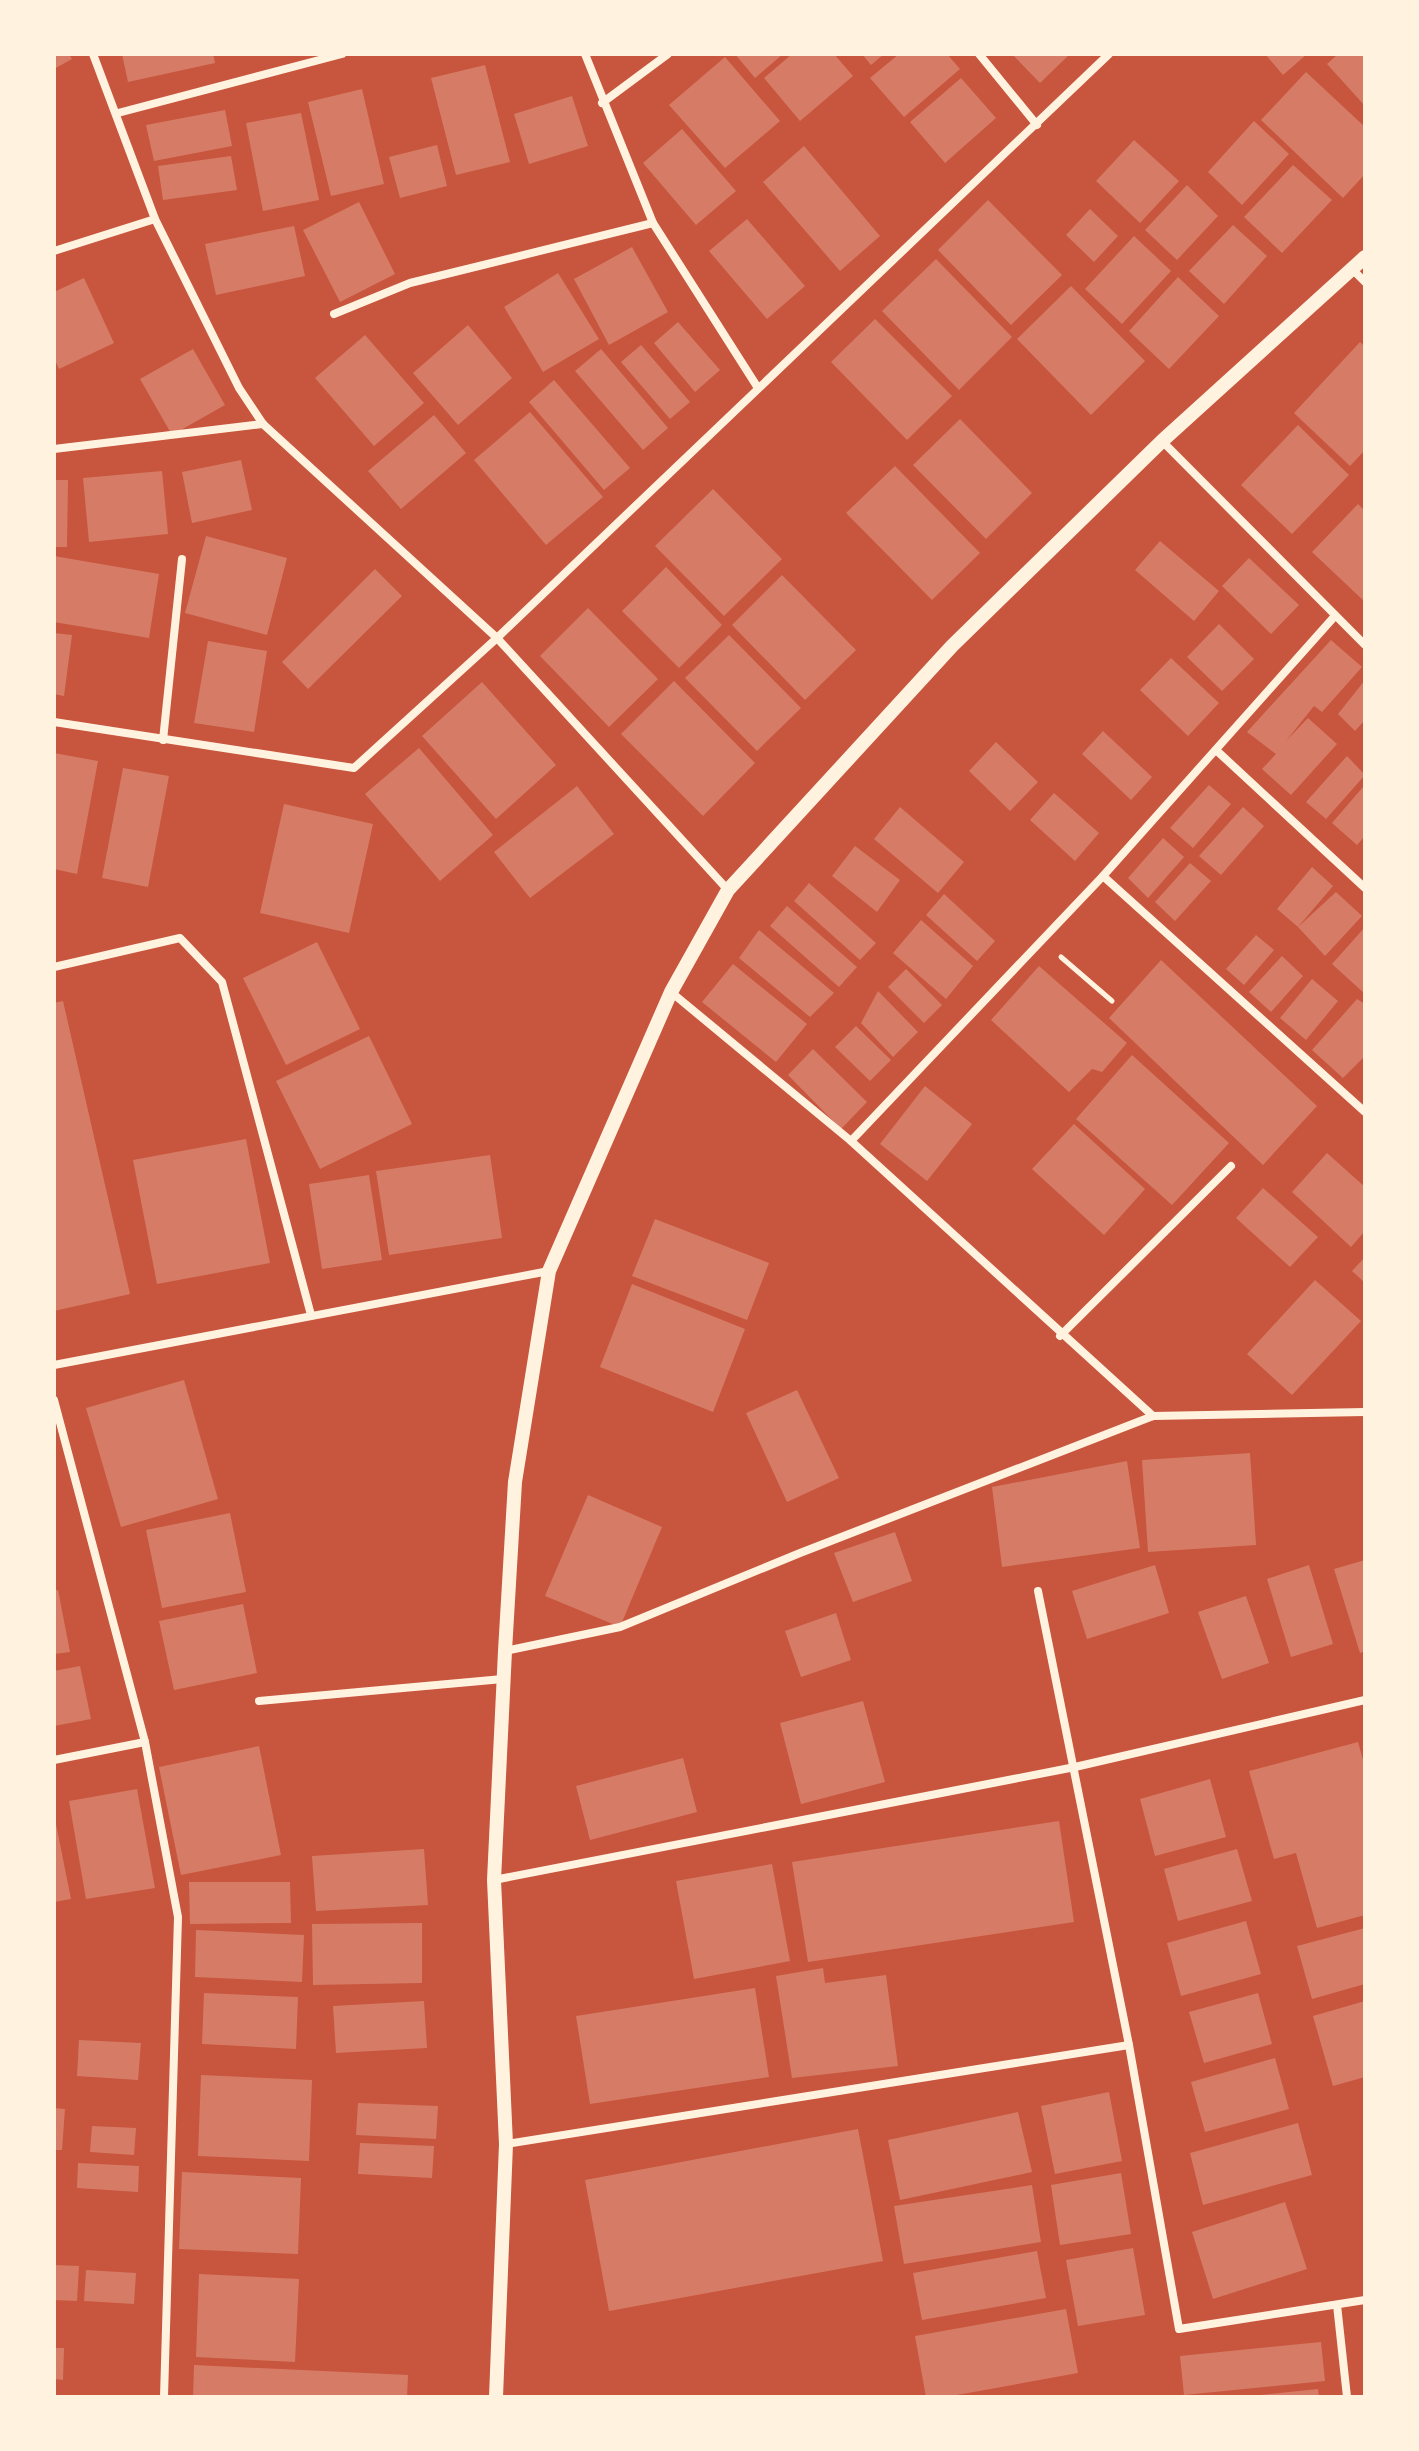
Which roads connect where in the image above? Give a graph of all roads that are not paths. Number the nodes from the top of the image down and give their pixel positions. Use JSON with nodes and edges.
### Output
{"nodes":[{"id":1,"x":93,"y":54,"type":"edge"},
{"id":2,"x":342,"y":54,"type":"edge"},
{"id":3,"x":585,"y":54,"type":"edge"},
{"id":4,"x":668,"y":54,"type":"edge"},
{"id":5,"x":979,"y":54,"type":"edge"},
{"id":6,"x":1109,"y":54,"type":"edge"},
{"id":7,"x":602,"y":103,"type":"junction"},
{"id":8,"x":118,"y":113,"type":"junction"},
{"id":9,"x":1037,"y":125,"type":"junction"},
{"id":10,"x":155,"y":219,"type":"junction"},
{"id":11,"x":653,"y":223,"type":"junction"},
{"id":12,"x":54,"y":251,"type":"edge"},
{"id":13,"x":1365,"y":257,"type":"edge"},
{"id":14,"x":1353,"y":270,"type":"junction"},
{"id":15,"x":1365,"y":282,"type":"edge"},
{"id":16,"x":334,"y":314,"type":"dead end"},
{"id":17,"x":758,"y":388,"type":"junction"},
{"id":18,"x":263,"y":424,"type":"junction"},
{"id":19,"x":1162,"y":441,"type":"junction"},
{"id":20,"x":54,"y":449,"type":"edge"},
{"id":21,"x":182,"y":559,"type":"dead end"},
{"id":22,"x":1334,"y":617,"type":"junction"},
{"id":23,"x":497,"y":638,"type":"junction"},
{"id":24,"x":1365,"y":645,"type":"edge"},
{"id":25,"x":54,"y":722,"type":"edge"},
{"id":26,"x":163,"y":740,"type":"junction"},
{"id":27,"x":1216,"y":750,"type":"junction"},
{"id":28,"x":1103,"y":876,"type":"junction"},
{"id":29,"x":1365,"y":888,"type":"edge"},
{"id":30,"x":728,"y":890,"type":"junction"},
{"id":31,"x":54,"y":967,"type":"edge"},
{"id":32,"x":671,"y":992,"type":"junction"},
{"id":33,"x":1365,"y":1112,"type":"edge"},
{"id":34,"x":851,"y":1141,"type":"junction"},
{"id":35,"x":1231,"y":1166,"type":"dead end"},
{"id":36,"x":549,"y":1271,"type":"junction"},
{"id":37,"x":311,"y":1315,"type":"junction"},
{"id":38,"x":1060,"y":1336,"type":"junction"},
{"id":39,"x":54,"y":1365,"type":"edge"},
{"id":40,"x":54,"y":1400,"type":"edge"},
{"id":41,"x":1365,"y":1412,"type":"edge"},
{"id":42,"x":1153,"y":1416,"type":"junction"},
{"id":43,"x":1038,"y":1591,"type":"dead end"},
{"id":44,"x":505,"y":1651,"type":"junction"},
{"id":45,"x":503,"y":1679,"type":"junction"},
{"id":46,"x":1365,"y":1700,"type":"edge"},
{"id":47,"x":259,"y":1701,"type":"dead end"},
{"id":48,"x":145,"y":1742,"type":"junction"},
{"id":49,"x":54,"y":1760,"type":"edge"},
{"id":50,"x":1075,"y":1767,"type":"junction"},
{"id":51,"x":494,"y":1880,"type":"junction"},
{"id":52,"x":1129,"y":2045,"type":"junction"},
{"id":53,"x":506,"y":2144,"type":"junction"},
{"id":54,"x":1365,"y":2300,"type":"edge"},
{"id":55,"x":1337,"y":2305,"type":"junction"},
{"id":56,"x":164,"y":2397,"type":"edge"},
{"id":57,"x":496,"y":2397,"type":"edge"},
{"id":58,"x":1347,"y":2397,"type":"edge"}],
"edges":[{"from":1,"to":8,"type":"street"},
{"from":2,"to":8,"type":"street"},
{"from":3,"to":7,"type":"street"},
{"from":4,"to":7,"type":"street"},
{"from":5,"to":9,"type":"street"},
{"from":6,"to":9,"type":"street"},
{"from":7,"to":11,"type":"street"},
{"from":8,"to":10,"type":"street"},
{"from":9,"to":17,"type":"street"},
{"from":10,"to":12,"type":"street"},
{"from":10,"to":18,"type":"street"},
{"from":11,"to":16,"type":"street"},
{"from":11,"to":17,"type":"street"},
{"from":13,"to":14,"type":"street"},
{"from":14,"to":15,"type":"street"},
{"from":14,"to":19,"type":"street"},
{"from":17,"to":23,"type":"street"},
{"from":18,"to":20,"type":"street"},
{"from":18,"to":23,"type":"street"},
{"from":19,"to":22,"type":"street"},
{"from":19,"to":30,"type":"street"},
{"from":21,"to":26,"type":"street"},
{"from":22,"to":24,"type":"street"},
{"from":22,"to":27,"type":"street"},
{"from":23,"to":26,"type":"street"},
{"from":23,"to":30,"type":"street"},
{"from":25,"to":26,"type":"street"},
{"from":27,"to":28,"type":"street"},
{"from":27,"to":29,"type":"street"},
{"from":28,"to":33,"type":"street"},
{"from":28,"to":34,"type":"street"},
{"from":30,"to":32,"type":"street"},
{"from":31,"to":37,"type":"street"},
{"from":32,"to":34,"type":"street"},
{"from":32,"to":36,"type":"street"},
{"from":34,"to":38,"type":"street"},
{"from":35,"to":38,"type":"street"},
{"from":36,"to":37,"type":"street"},
{"from":36,"to":44,"type":"street"},
{"from":37,"to":39,"type":"street"},
{"from":38,"to":42,"type":"street"},
{"from":40,"to":48,"type":"street"},
{"from":41,"to":42,"type":"street"},
{"from":42,"to":44,"type":"street"},
{"from":43,"to":50,"type":"street"},
{"from":44,"to":45,"type":"street"},
{"from":45,"to":47,"type":"street"},
{"from":45,"to":51,"type":"street"},
{"from":46,"to":50,"type":"street"},
{"from":48,"to":49,"type":"street"},
{"from":48,"to":56,"type":"street"},
{"from":50,"to":51,"type":"street"},
{"from":50,"to":52,"type":"street"},
{"from":51,"to":53,"type":"street"},
{"from":52,"to":53,"type":"street"},
{"from":52,"to":55,"type":"street"},
{"from":53,"to":57,"type":"street"},
{"from":54,"to":55,"type":"street"},
{"from":55,"to":58,"type":"street"}]}
